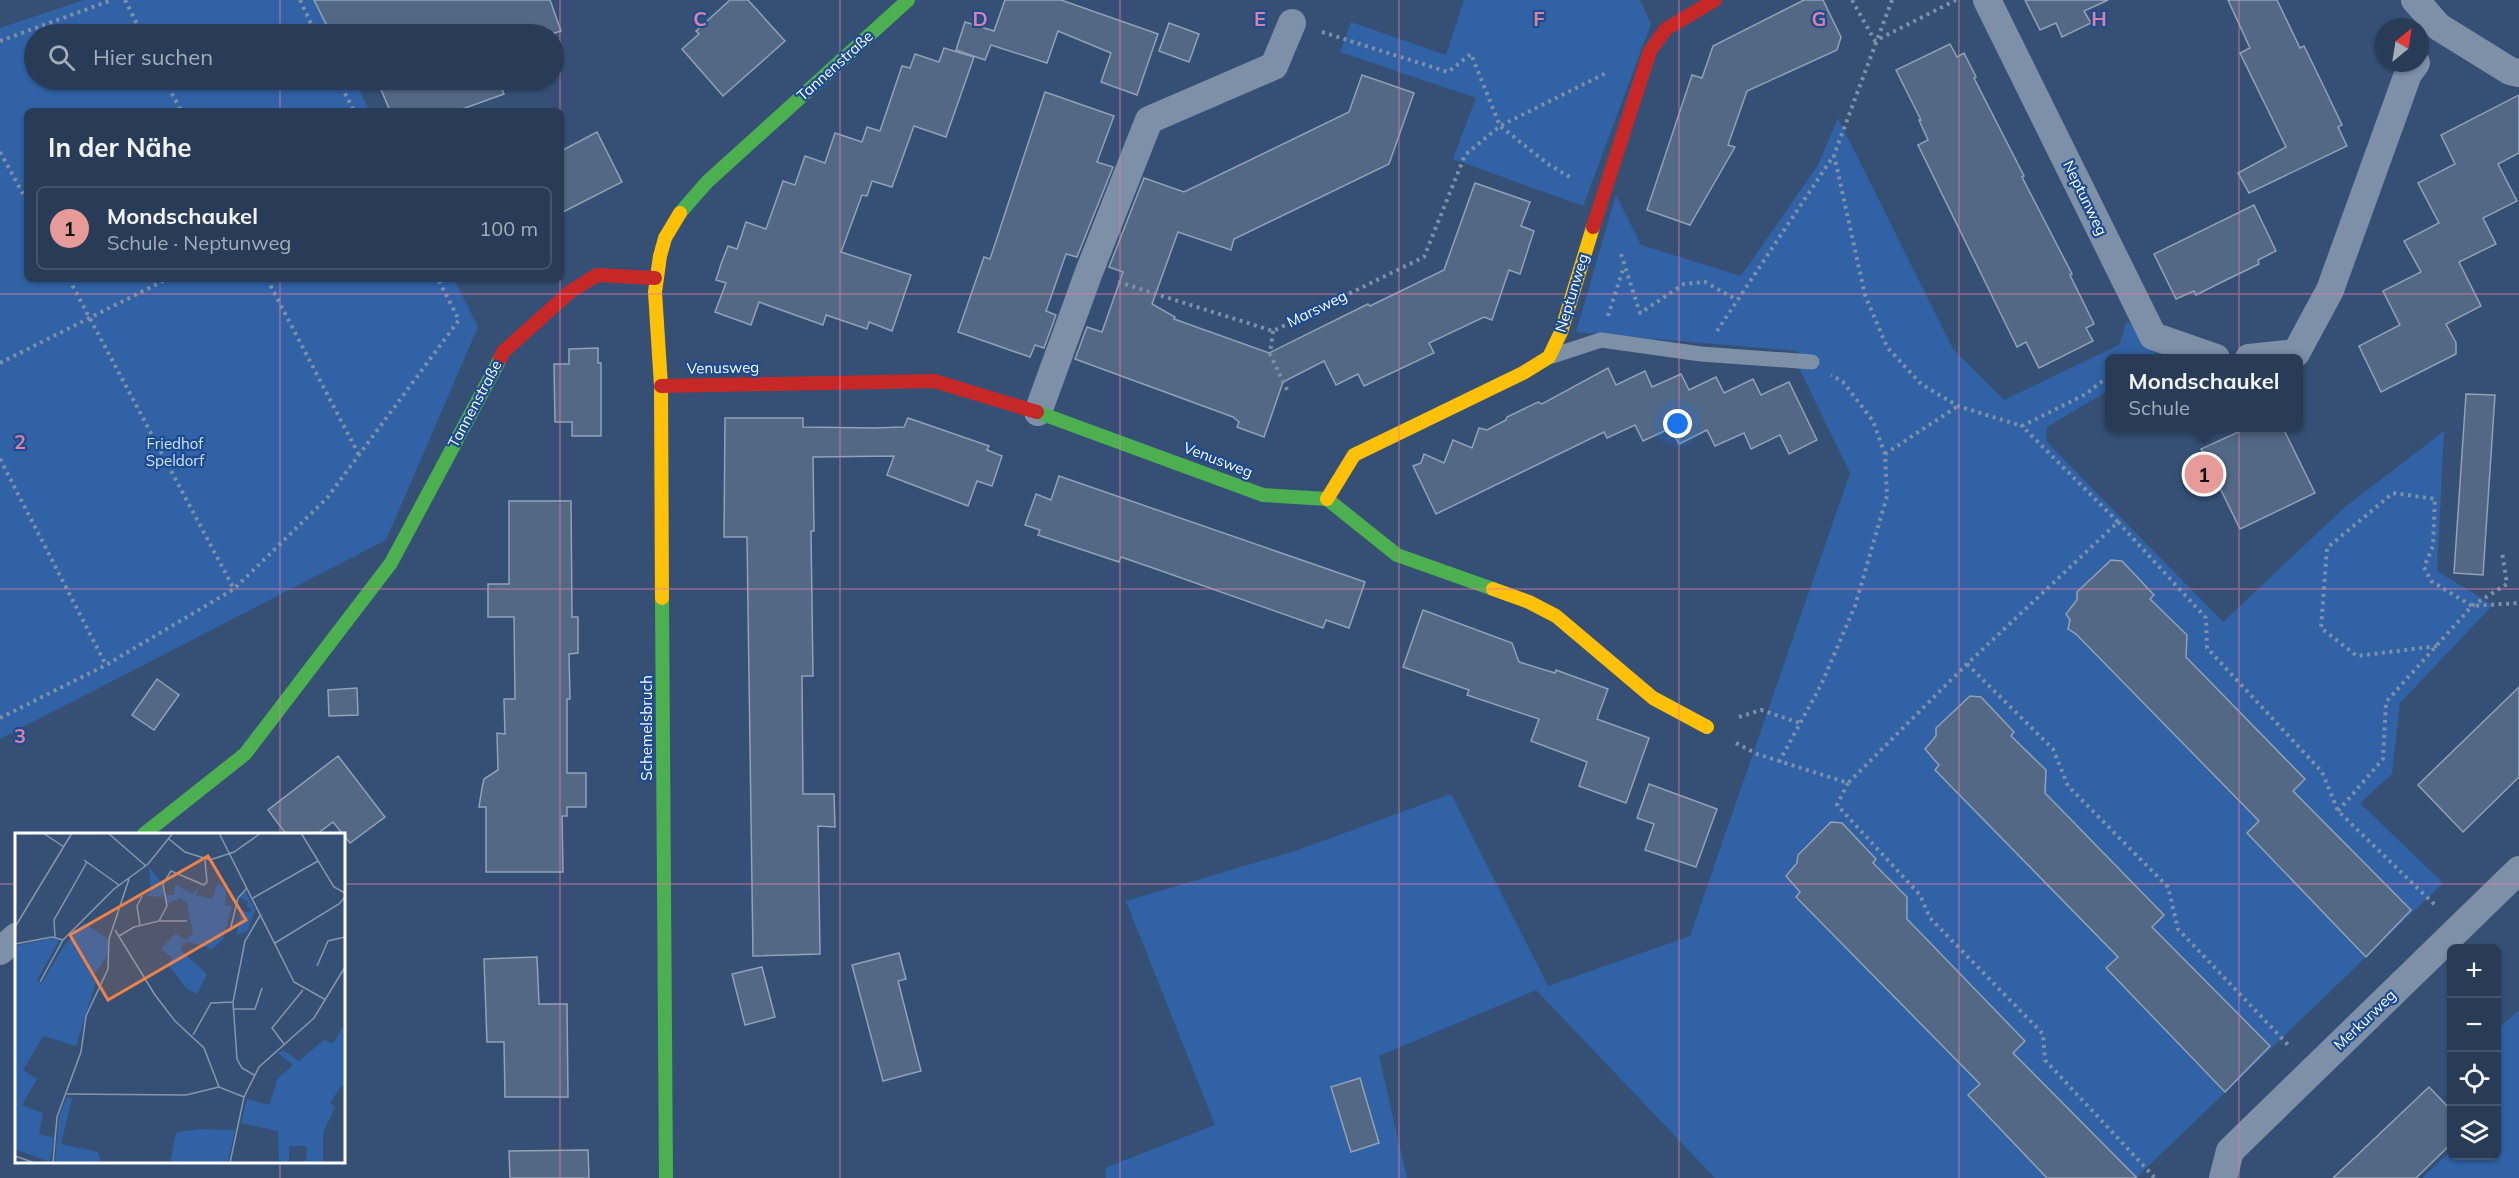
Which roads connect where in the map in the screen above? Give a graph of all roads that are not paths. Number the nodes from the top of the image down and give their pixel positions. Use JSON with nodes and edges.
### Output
{"nodes":[{"id":1,"x":908,"y":0,"type":"edge"},
{"id":2,"x":1715,"y":0,"type":"edge"},
{"id":3,"x":1987,"y":0,"type":"edge"},
{"id":4,"x":2415,"y":0,"type":"edge"},
{"id":5,"x":1292,"y":23,"type":"road end"},
{"id":6,"x":2439,"y":27,"type":"junction"},
{"id":7,"x":2429,"y":42,"type":"edge"},
{"id":8,"x":2409,"y":72,"type":"edge"},
{"id":9,"x":2519,"y":73,"type":"edge"},
{"id":10,"x":655,"y":278,"type":"junction"},
{"id":11,"x":2205,"y":354,"type":"edge"},
{"id":12,"x":2287,"y":354,"type":"edge"},
{"id":13,"x":1549,"y":357,"type":"junction"},
{"id":14,"x":1812,"y":362,"type":"road end"},
{"id":15,"x":661,"y":386,"type":"junction"},
{"id":16,"x":1038,"y":412,"type":"junction"},
{"id":17,"x":1327,"y":499,"type":"junction"},
{"id":18,"x":1707,"y":727,"type":"road end"},
{"id":19,"x":145,"y":833,"type":"edge"},
{"id":20,"x":2519,"y":870,"type":"edge"},
{"id":21,"x":15,"y":938,"type":"edge"},
{"id":22,"x":0,"y":951,"type":"edge"},
{"id":23,"x":666,"y":1178,"type":"edge"},
{"id":24,"x":2223,"y":1178,"type":"edge"}],
"edges":[{"from":1,"to":10,"type":"street","name":"Tannenstraße"},
{"from":2,"to":13,"type":"street","name":"Neptunweg"},
{"from":3,"to":11,"type":"street","name":"Neptunweg"},
{"from":4,"to":6,"type":"street"},
{"from":5,"to":16,"type":"street"},
{"from":6,"to":7,"type":"street"},
{"from":6,"to":9,"type":"street"},
{"from":8,"to":12,"type":"street"},
{"from":10,"to":15,"type":"street","name":"Schemelsbruch"},
{"from":10,"to":19,"type":"street","name":"Tannenstraße"},
{"from":13,"to":14,"type":"lane"},
{"from":13,"to":17,"type":"street"},
{"from":15,"to":16,"type":"street","name":"Venusweg"},
{"from":15,"to":23,"type":"street","name":"Schemelsbruch"},
{"from":16,"to":17,"type":"street","name":"Venusweg"},
{"from":17,"to":18,"type":"street"},
{"from":20,"to":24,"type":"street","name":"Merkurweg"},
{"from":21,"to":22,"type":"street"}]}
